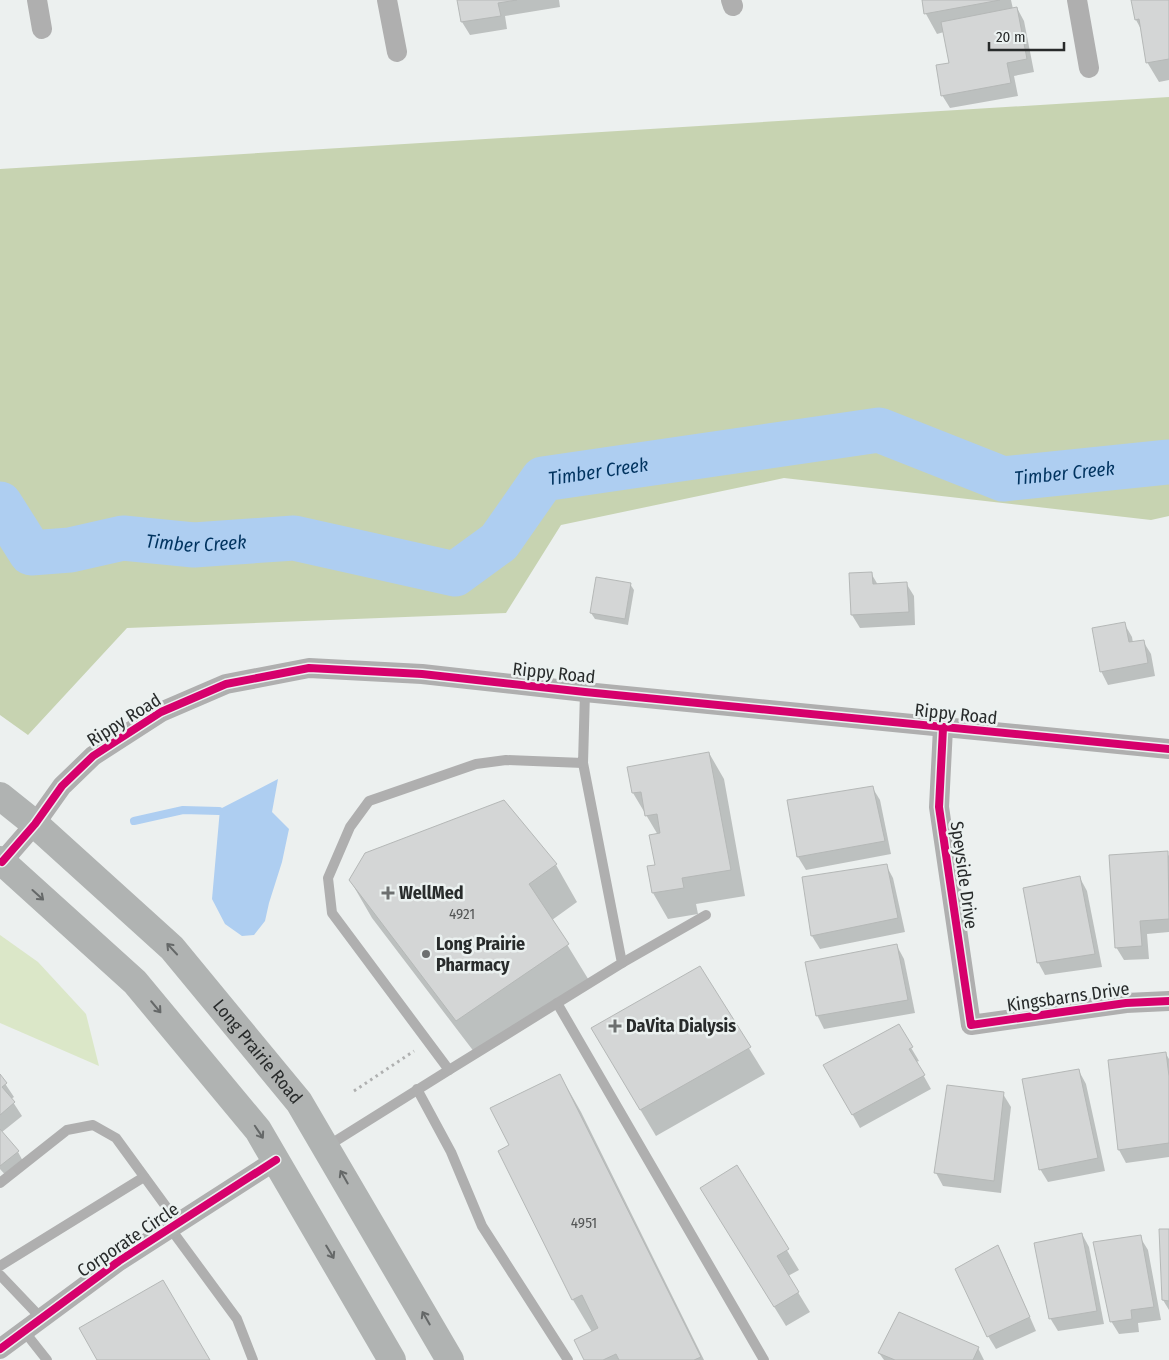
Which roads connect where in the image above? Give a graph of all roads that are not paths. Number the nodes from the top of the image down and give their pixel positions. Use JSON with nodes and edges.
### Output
{"nodes":[{"id":1,"x":37,"y":0,"type":"edge"},
{"id":2,"x":387,"y":0,"type":"edge"},
{"id":3,"x":1077,"y":0,"type":"edge"},
{"id":4,"x":42,"y":28,"type":"dead end"},
{"id":5,"x":397,"y":52,"type":"dead end"},
{"id":6,"x":1089,"y":68,"type":"dead end"},
{"id":7,"x":585,"y":692,"type":"junction"},
{"id":8,"x":943,"y":728,"type":"junction"},
{"id":9,"x":1169,"y":749,"type":"edge"},
{"id":10,"x":583,"y":763,"type":"junction"},
{"id":11,"x":0,"y":796,"type":"edge"},
{"id":12,"x":35,"y":824,"type":"junction"},
{"id":13,"x":1,"y":861,"type":"edge"},
{"id":14,"x":706,"y":916,"type":"dead end"},
{"id":15,"x":622,"y":963,"type":"junction"},
{"id":16,"x":1169,"y":1001,"type":"edge"},
{"id":17,"x":557,"y":1003,"type":"junction"},
{"id":18,"x":971,"y":1025,"type":"joint"},
{"id":19,"x":449,"y":1070,"type":"junction"},
{"id":20,"x":417,"y":1090,"type":"junction"},
{"id":21,"x":326,"y":1148,"type":"junction"},
{"id":22,"x":276,"y":1160,"type":"junction"},
{"id":23,"x":144,"y":1177,"type":"junction"},
{"id":24,"x":0,"y":1183,"type":"edge"},
{"id":25,"x":174,"y":1226,"type":"junction"},
{"id":26,"x":0,"y":1266,"type":"edge"},
{"id":27,"x":0,"y":1275,"type":"edge"},
{"id":28,"x":41,"y":1318,"type":"junction"},
{"id":29,"x":24,"y":1331,"type":"junction"},
{"id":30,"x":0,"y":1349,"type":"edge"},
{"id":31,"x":47,"y":1360,"type":"edge"},
{"id":32,"x":253,"y":1360,"type":"edge"},
{"id":33,"x":392,"y":1360,"type":"edge"},
{"id":34,"x":450,"y":1360,"type":"edge"},
{"id":35,"x":568,"y":1360,"type":"edge"},
{"id":36,"x":764,"y":1360,"type":"edge"}],
"edges":[{"from":1,"to":4,"type":"street"},
{"from":2,"to":5,"type":"street"},
{"from":3,"to":6,"type":"street"},
{"from":7,"to":8,"type":"street","name":"Rippy Road"},
{"from":7,"to":10,"type":"lane"},
{"from":7,"to":12,"type":"street","name":"Rippy Road"},
{"from":8,"to":9,"type":"street","name":"Rippy Road"},
{"from":8,"to":18,"type":"street","name":"Speyside Drive"},
{"from":10,"to":15,"type":"lane"},
{"from":10,"to":19,"type":"lane"},
{"from":11,"to":12,"type":"main road","name":"Long Prairie Road"},
{"from":12,"to":13,"type":"street","name":"Rippy Road"},
{"from":21,"to":12,"type":"main road","name":"Long Prairie Road","one_way":true},
{"from":13,"to":22,"type":"main road","one_way":true},
{"from":14,"to":15,"type":"lane"},
{"from":15,"to":17,"type":"lane"},
{"from":16,"to":18,"type":"street","name":"Kingsbarns Drive"},
{"from":17,"to":19,"type":"lane"},
{"from":17,"to":36,"type":"lane"},
{"from":19,"to":20,"type":"lane"},
{"from":20,"to":21,"type":"lane"},
{"from":20,"to":35,"type":"lane"},
{"from":34,"to":21,"type":"main road","name":"Long Prairie Road","one_way":true},
{"from":22,"to":25,"type":"street","name":"Corporate Circle"},
{"from":22,"to":33,"type":"main road","one_way":true},
{"from":23,"to":24,"type":"lane"},
{"from":23,"to":25,"type":"lane"},
{"from":23,"to":26,"type":"lane"},
{"from":25,"to":28,"type":"street","name":"Corporate Circle"},
{"from":25,"to":32,"type":"lane"},
{"from":27,"to":28,"type":"lane"},
{"from":28,"to":29,"type":"street","name":"Corporate Circle"},
{"from":29,"to":30,"type":"street","name":"Corporate Circle"},
{"from":29,"to":31,"type":"lane"}]}
